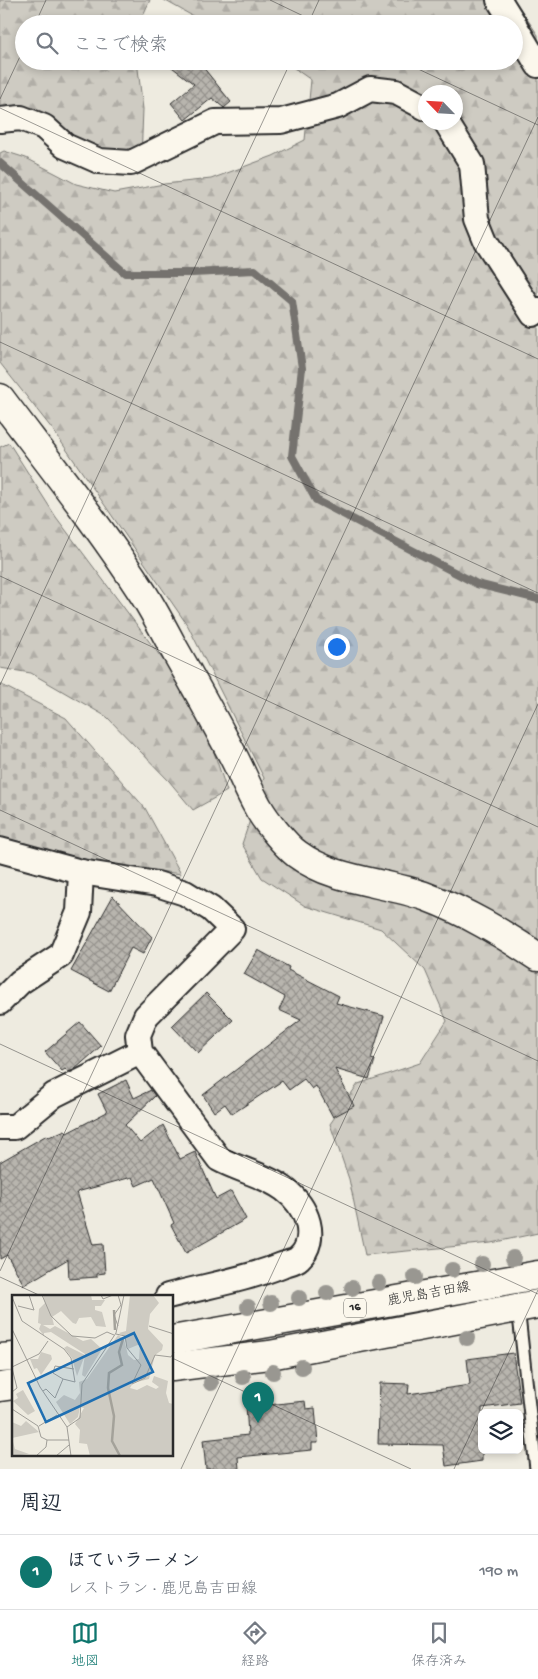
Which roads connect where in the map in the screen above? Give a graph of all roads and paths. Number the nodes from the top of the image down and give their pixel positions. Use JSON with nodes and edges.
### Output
{"nodes":[{"id":1,"x":499,"y":0,"type":"edge"},
{"id":2,"x":508,"y":15,"type":"edge"},
{"id":3,"x":523,"y":39,"type":"edge"},
{"id":4,"x":538,"y":65,"type":"edge"},
{"id":5,"x":418,"y":104,"type":"edge"},
{"id":6,"x":0,"y":120,"type":"edge"},
{"id":7,"x":451,"y":130,"type":"edge"},
{"id":8,"x":538,"y":310,"type":"edge"},
{"id":9,"x":0,"y":398,"type":"edge"},
{"id":10,"x":0,"y":850,"type":"edge"},
{"id":11,"x":81,"y":872,"type":"junction"},
{"id":12,"x":538,"y":957,"type":"edge"},
{"id":13,"x":0,"y":1002,"type":"edge"},
{"id":14,"x":140,"y":1052,"type":"junction"},
{"id":15,"x":0,"y":1128,"type":"edge"},
{"id":16,"x":538,"y":1275,"type":"edge"},
{"id":17,"x":172,"y":1295,"type":"edge"},
{"id":18,"x":528,"y":1306,"type":"edge"},
{"id":19,"x":174,"y":1340,"type":"edge"},
{"id":20,"x":174,"y":1367,"type":"edge"},
{"id":21,"x":536,"y":1469,"type":"edge"}],
"edges":[{"from":1,"to":2,"type":"street"},
{"from":3,"to":4,"type":"street"},
{"from":5,"to":6,"type":"street"},
{"from":7,"to":8,"type":"street"},
{"from":9,"to":12,"type":"street"},
{"from":10,"to":11,"type":"street"},
{"from":11,"to":13,"type":"street"},
{"from":11,"to":14,"type":"street"},
{"from":14,"to":15,"type":"street"},
{"from":14,"to":17,"type":"street"},
{"from":16,"to":19,"type":"street","name":"鹿児島吉田線","number":"16"},
{"from":18,"to":20,"type":"street","name":"鹿児島吉田線","number":"16"},
{"from":18,"to":21,"type":"lane"}]}
